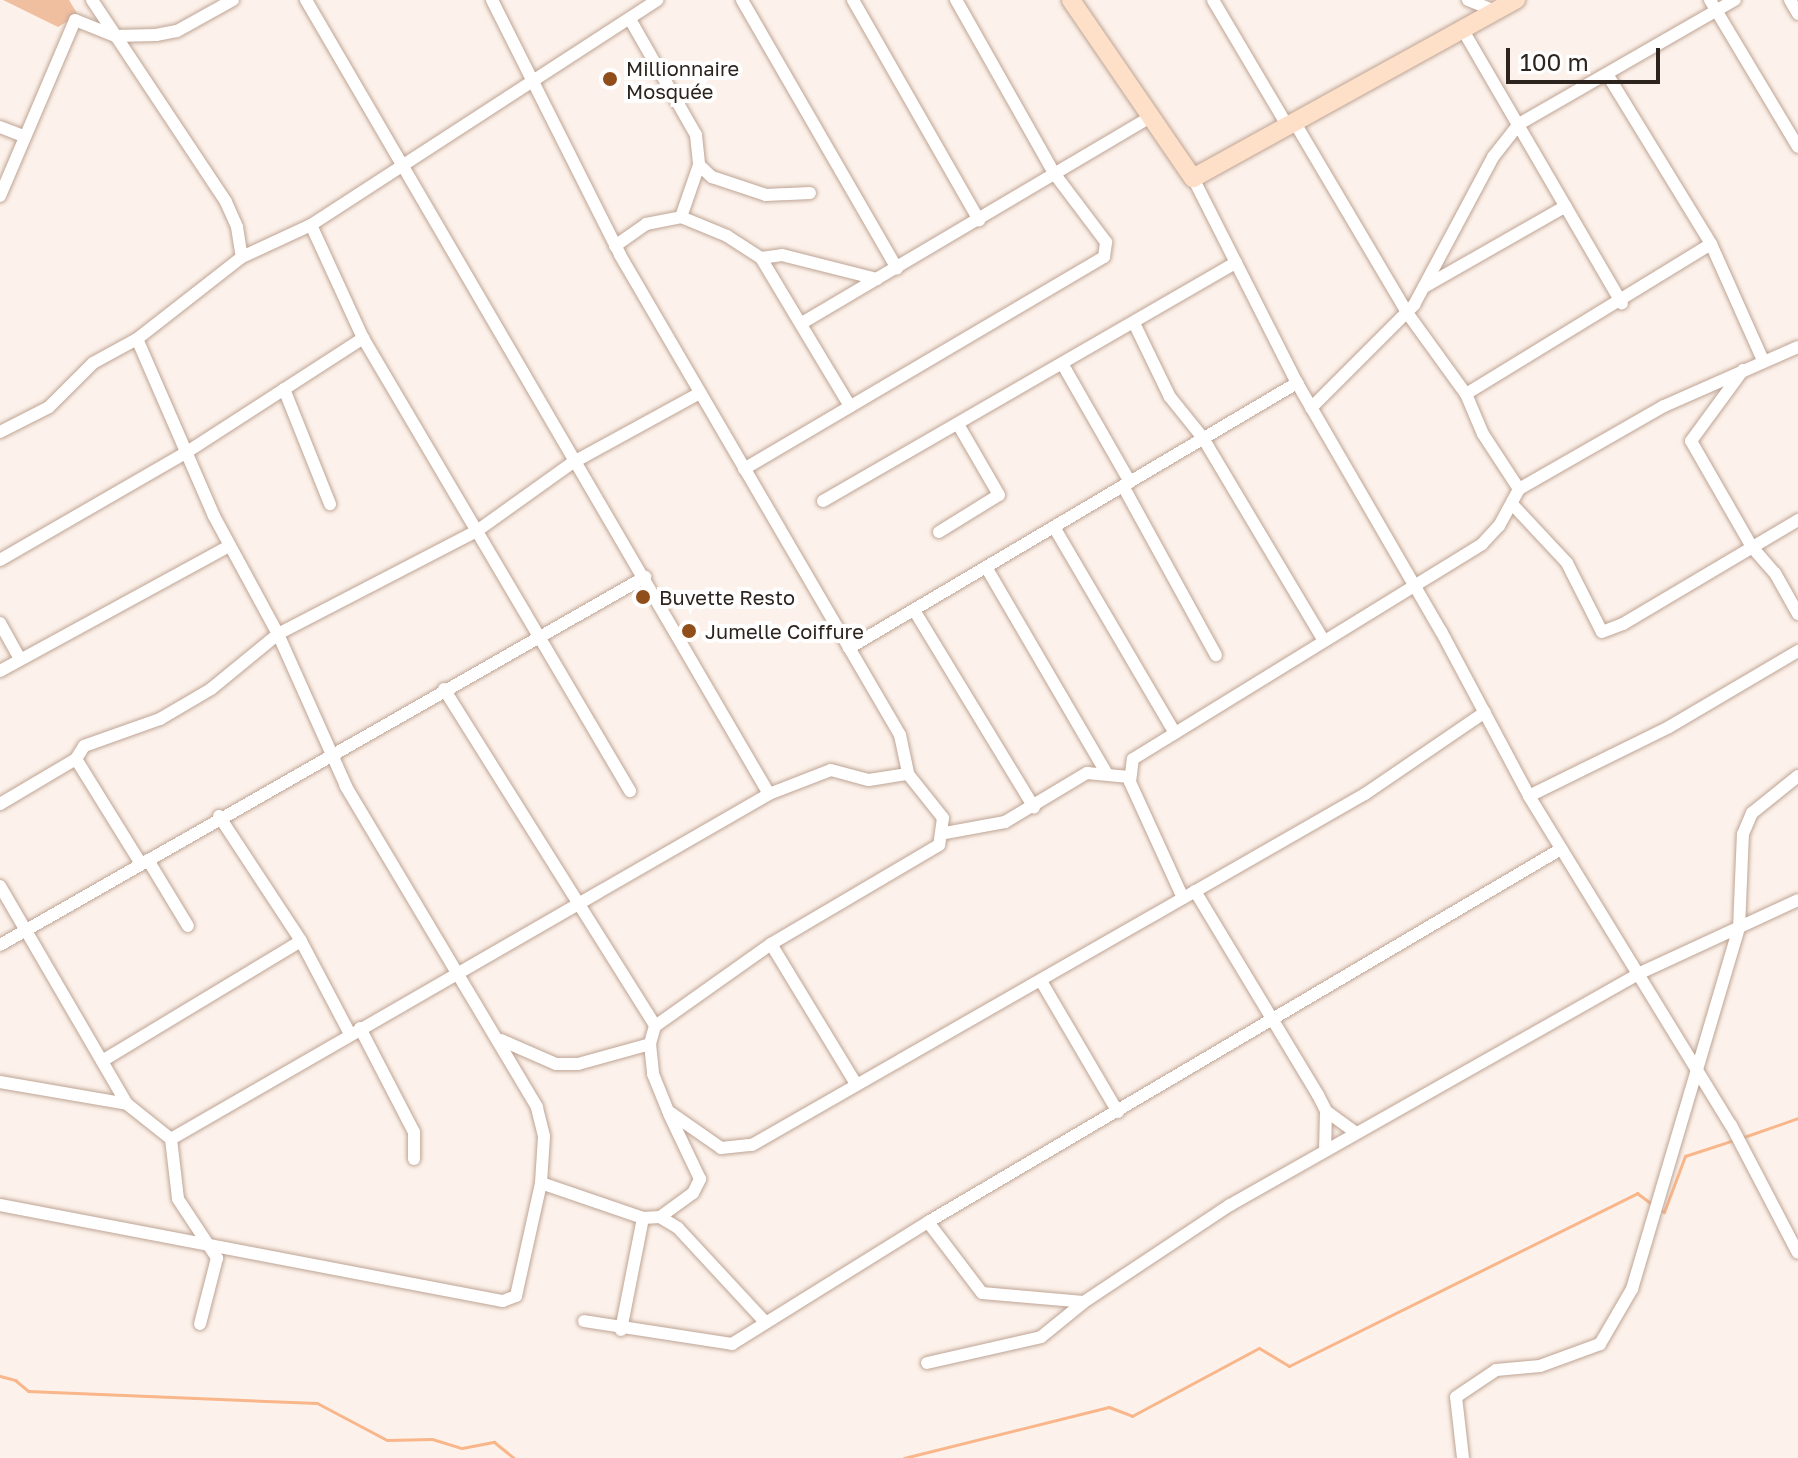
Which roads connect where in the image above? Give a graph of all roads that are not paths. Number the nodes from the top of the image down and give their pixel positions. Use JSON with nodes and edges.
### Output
{"nodes":[{"id":1,"x":92,"y":0,"type":"edge"},
{"id":2,"x":233,"y":0,"type":"edge"},
{"id":3,"x":306,"y":0,"type":"edge"},
{"id":4,"x":492,"y":0,"type":"edge"},
{"id":5,"x":657,"y":0,"type":"edge"},
{"id":6,"x":742,"y":0,"type":"edge"},
{"id":7,"x":853,"y":0,"type":"edge"},
{"id":8,"x":956,"y":0,"type":"edge"},
{"id":9,"x":1071,"y":0,"type":"edge"},
{"id":10,"x":1213,"y":0,"type":"edge"},
{"id":11,"x":1468,"y":0,"type":"edge"},
{"id":12,"x":1516,"y":0,"type":"edge"},
{"id":13,"x":1735,"y":0,"type":"edge"},
{"id":14,"x":1790,"y":0,"type":"edge"},
{"id":15,"x":1713,"y":5,"type":"edge"},
{"id":16,"x":1498,"y":12,"type":"junction"},
{"id":17,"x":1798,"y":14,"type":"edge"},
{"id":18,"x":631,"y":21,"type":"junction"},
{"id":19,"x":1464,"y":32,"type":"junction"},
{"id":20,"x":115,"y":36,"type":"junction"},
{"id":21,"x":1607,"y":74,"type":"junction"},
{"id":22,"x":533,"y":82,"type":"junction"},
{"id":23,"x":1148,"y":118,"type":"junction"},
{"id":24,"x":1519,"y":124,"type":"junction"},
{"id":25,"x":1291,"y":125,"type":"junction"},
{"id":26,"x":0,"y":127,"type":"edge"},
{"id":27,"x":24,"y":136,"type":"junction"},
{"id":28,"x":1798,"y":147,"type":"edge"},
{"id":29,"x":405,"y":163,"type":"junction"},
{"id":30,"x":699,"y":165,"type":"junction"},
{"id":31,"x":1054,"y":173,"type":"junction"},
{"id":32,"x":1193,"y":178,"type":"junction"},
{"id":33,"x":810,"y":193,"type":"dead end"},
{"id":34,"x":0,"y":196,"type":"edge"},
{"id":35,"x":1566,"y":206,"type":"junction"},
{"id":36,"x":681,"y":217,"type":"junction"},
{"id":37,"x":979,"y":220,"type":"junction"},
{"id":38,"x":311,"y":225,"type":"junction"},
{"id":39,"x":1711,"y":244,"type":"junction"},
{"id":40,"x":615,"y":246,"type":"junction"},
{"id":41,"x":242,"y":257,"type":"junction"},
{"id":42,"x":761,"y":258,"type":"junction"},
{"id":43,"x":1236,"y":263,"type":"junction"},
{"id":44,"x":897,"y":268,"type":"junction"},
{"id":45,"x":877,"y":279,"type":"junction"},
{"id":46,"x":1424,"y":287,"type":"junction"},
{"id":47,"x":1622,"y":303,"type":"junction"},
{"id":48,"x":1408,"y":314,"type":"junction"},
{"id":49,"x":802,"y":323,"type":"junction"},
{"id":50,"x":1134,"y":323,"type":"junction"},
{"id":51,"x":363,"y":338,"type":"junction"},
{"id":52,"x":137,"y":339,"type":"junction"},
{"id":53,"x":1798,"y":347,"type":"edge"},
{"id":54,"x":1763,"y":360,"type":"junction"},
{"id":55,"x":1063,"y":365,"type":"junction"},
{"id":56,"x":1743,"y":370,"type":"junction"},
{"id":57,"x":1297,"y":383,"type":"junction"},
{"id":58,"x":284,"y":389,"type":"junction"},
{"id":59,"x":700,"y":393,"type":"junction"},
{"id":60,"x":1466,"y":394,"type":"junction"},
{"id":61,"x":850,"y":406,"type":"junction"},
{"id":62,"x":1311,"y":408,"type":"junction"},
{"id":63,"x":959,"y":426,"type":"junction"},
{"id":64,"x":0,"y":432,"type":"edge"},
{"id":65,"x":1203,"y":438,"type":"junction"},
{"id":66,"x":187,"y":452,"type":"junction"},
{"id":67,"x":572,"y":463,"type":"junction"},
{"id":68,"x":744,"y":469,"type":"junction"},
{"id":69,"x":1126,"y":484,"type":"junction"},
{"id":70,"x":1519,"y":489,"type":"junction"},
{"id":71,"x":823,"y":501,"type":"dead end"},
{"id":72,"x":330,"y":504,"type":"dead end"},
{"id":73,"x":1513,"y":505,"type":"junction"},
{"id":74,"x":1798,"y":520,"type":"edge"},
{"id":75,"x":1054,"y":527,"type":"junction"},
{"id":76,"x":477,"y":531,"type":"junction"},
{"id":77,"x":939,"y":532,"type":"dead end"},
{"id":78,"x":229,"y":546,"type":"junction"},
{"id":79,"x":1752,"y":547,"type":"junction"},
{"id":80,"x":0,"y":560,"type":"edge"},
{"id":81,"x":986,"y":567,"type":"junction"},
{"id":82,"x":645,"y":577,"type":"junction"},
{"id":83,"x":1413,"y":586,"type":"junction"},
{"id":84,"x":914,"y":610,"type":"junction"},
{"id":85,"x":1798,"y":614,"type":"edge"},
{"id":86,"x":0,"y":623,"type":"edge"},
{"id":87,"x":278,"y":634,"type":"junction"},
{"id":88,"x":542,"y":636,"type":"junction"},
{"id":89,"x":1324,"y":641,"type":"junction"},
{"id":90,"x":849,"y":648,"type":"junction"},
{"id":91,"x":1798,"y":651,"type":"edge"},
{"id":92,"x":1216,"y":655,"type":"dead end"},
{"id":93,"x":20,"y":659,"type":"junction"},
{"id":94,"x":0,"y":671,"type":"edge"},
{"id":95,"x":444,"y":689,"type":"junction"},
{"id":96,"x":1485,"y":712,"type":"junction"},
{"id":97,"x":1175,"y":733,"type":"junction"},
{"id":98,"x":333,"y":755,"type":"junction"},
{"id":99,"x":76,"y":759,"type":"junction"},
{"id":100,"x":1106,"y":772,"type":"junction"},
{"id":101,"x":908,"y":774,"type":"junction"},
{"id":102,"x":1798,"y":776,"type":"edge"},
{"id":103,"x":1129,"y":777,"type":"junction"},
{"id":104,"x":630,"y":791,"type":"dead end"},
{"id":105,"x":769,"y":794,"type":"junction"},
{"id":106,"x":1529,"y":796,"type":"junction"},
{"id":107,"x":0,"y":804,"type":"edge"},
{"id":108,"x":1034,"y":807,"type":"junction"},
{"id":109,"x":219,"y":816,"type":"junction"},
{"id":110,"x":945,"y":833,"type":"junction"},
{"id":111,"x":1561,"y":849,"type":"junction"},
{"id":112,"x":145,"y":862,"type":"junction"},
{"id":113,"x":0,"y":886,"type":"edge"},
{"id":114,"x":1189,"y":894,"type":"junction"},
{"id":115,"x":1798,"y":900,"type":"edge"},
{"id":116,"x":576,"y":901,"type":"junction"},
{"id":117,"x":188,"y":926,"type":"dead end"},
{"id":118,"x":1739,"y":928,"type":"junction"},
{"id":119,"x":25,"y":929,"type":"junction"},
{"id":120,"x":301,"y":941,"type":"junction"},
{"id":121,"x":771,"y":944,"type":"junction"},
{"id":122,"x":0,"y":945,"type":"edge"},
{"id":123,"x":457,"y":971,"type":"junction"},
{"id":124,"x":1638,"y":974,"type":"junction"},
{"id":125,"x":1041,"y":981,"type":"junction"},
{"id":126,"x":1270,"y":1023,"type":"junction"},
{"id":127,"x":655,"y":1026,"type":"junction"},
{"id":128,"x":355,"y":1031,"type":"junction"},
{"id":129,"x":499,"y":1038,"type":"junction"},
{"id":130,"x":650,"y":1044,"type":"junction"},
{"id":131,"x":102,"y":1061,"type":"junction"},
{"id":132,"x":1694,"y":1072,"type":"junction"},
{"id":133,"x":0,"y":1082,"type":"edge"},
{"id":134,"x":856,"y":1084,"type":"junction"},
{"id":135,"x":127,"y":1104,"type":"junction"},
{"id":136,"x":668,"y":1111,"type":"junction"},
{"id":137,"x":1326,"y":1111,"type":"junction"},
{"id":138,"x":1118,"y":1112,"type":"junction"},
{"id":139,"x":1356,"y":1133,"type":"junction"},
{"id":140,"x":171,"y":1139,"type":"junction"},
{"id":141,"x":1325,"y":1151,"type":"junction"},
{"id":142,"x":414,"y":1159,"type":"dead end"},
{"id":143,"x":541,"y":1183,"type":"junction"},
{"id":144,"x":0,"y":1205,"type":"edge"},
{"id":145,"x":660,"y":1217,"type":"junction"},
{"id":146,"x":643,"y":1218,"type":"junction"},
{"id":147,"x":928,"y":1222,"type":"junction"},
{"id":148,"x":211,"y":1243,"type":"junction"},
{"id":149,"x":1798,"y":1253,"type":"edge"},
{"id":150,"x":1084,"y":1302,"type":"junction"},
{"id":151,"x":584,"y":1321,"type":"dead end"},
{"id":152,"x":764,"y":1321,"type":"junction"},
{"id":153,"x":200,"y":1324,"type":"dead end"},
{"id":154,"x":621,"y":1330,"type":"junction"},
{"id":155,"x":927,"y":1363,"type":"dead end"},
{"id":156,"x":1463,"y":1458,"type":"edge"}],
"edges":[{"from":1,"to":20,"type":"street"},
{"from":2,"to":20,"type":"street"},
{"from":3,"to":29,"type":"street"},
{"from":4,"to":22,"type":"street"},
{"from":5,"to":18,"type":"street"},
{"from":6,"to":44,"type":"street"},
{"from":7,"to":37,"type":"street"},
{"from":8,"to":31,"type":"street"},
{"from":9,"to":23,"type":"street"},
{"from":10,"to":25,"type":"street"},
{"from":11,"to":16,"type":"street"},
{"from":12,"to":16,"type":"street"},
{"from":13,"to":15,"type":"street"},
{"from":14,"to":17,"type":"street"},
{"from":15,"to":21,"type":"street"},
{"from":15,"to":28,"type":"street"},
{"from":16,"to":19,"type":"street"},
{"from":18,"to":22,"type":"street"},
{"from":18,"to":30,"type":"street"},
{"from":19,"to":24,"type":"street"},
{"from":19,"to":25,"type":"street"},
{"from":20,"to":27,"type":"street"},
{"from":20,"to":41,"type":"street"},
{"from":21,"to":24,"type":"street"},
{"from":21,"to":39,"type":"street"},
{"from":22,"to":29,"type":"street"},
{"from":22,"to":40,"type":"street"},
{"from":23,"to":31,"type":"street"},
{"from":23,"to":32,"type":"street"},
{"from":24,"to":35,"type":"street"},
{"from":24,"to":46,"type":"street"},
{"from":25,"to":32,"type":"street"},
{"from":25,"to":48,"type":"street"},
{"from":26,"to":27,"type":"street"},
{"from":27,"to":34,"type":"street"},
{"from":29,"to":38,"type":"street"},
{"from":29,"to":67,"type":"street"},
{"from":30,"to":33,"type":"street"},
{"from":30,"to":36,"type":"street"},
{"from":31,"to":37,"type":"street"},
{"from":31,"to":61,"type":"street"},
{"from":32,"to":43,"type":"street"},
{"from":35,"to":46,"type":"street"},
{"from":35,"to":47,"type":"street"},
{"from":36,"to":40,"type":"street"},
{"from":36,"to":42,"type":"street"},
{"from":37,"to":44,"type":"street"},
{"from":38,"to":41,"type":"street"},
{"from":38,"to":51,"type":"street"},
{"from":39,"to":47,"type":"street"},
{"from":39,"to":54,"type":"street"},
{"from":40,"to":59,"type":"street"},
{"from":41,"to":52,"type":"street"},
{"from":42,"to":45,"type":"street"},
{"from":42,"to":49,"type":"street"},
{"from":43,"to":50,"type":"street"},
{"from":43,"to":57,"type":"street"},
{"from":44,"to":45,"type":"street"},
{"from":45,"to":49,"type":"street"},
{"from":46,"to":48,"type":"street"},
{"from":47,"to":60,"type":"street"},
{"from":48,"to":60,"type":"street"},
{"from":48,"to":62,"type":"street"},
{"from":49,"to":61,"type":"street"},
{"from":50,"to":55,"type":"street"},
{"from":50,"to":65,"type":"street"},
{"from":51,"to":58,"type":"street"},
{"from":51,"to":76,"type":"street"},
{"from":52,"to":64,"type":"street"},
{"from":52,"to":66,"type":"street"},
{"from":53,"to":54,"type":"street"},
{"from":54,"to":56,"type":"street"},
{"from":55,"to":63,"type":"street"},
{"from":55,"to":69,"type":"street"},
{"from":56,"to":70,"type":"street"},
{"from":56,"to":79,"type":"street"},
{"from":57,"to":62,"type":"street"},
{"from":57,"to":65,"type":"street"},
{"from":58,"to":66,"type":"street"},
{"from":58,"to":72,"type":"street"},
{"from":59,"to":67,"type":"street"},
{"from":59,"to":68,"type":"street"},
{"from":60,"to":70,"type":"street"},
{"from":61,"to":68,"type":"street"},
{"from":62,"to":83,"type":"street"},
{"from":63,"to":71,"type":"street"},
{"from":63,"to":77,"type":"street"},
{"from":65,"to":69,"type":"street"},
{"from":65,"to":89,"type":"street"},
{"from":66,"to":78,"type":"street"},
{"from":66,"to":80,"type":"street"},
{"from":67,"to":76,"type":"street"},
{"from":67,"to":82,"type":"street"},
{"from":68,"to":90,"type":"street"},
{"from":69,"to":75,"type":"street"},
{"from":69,"to":92,"type":"street"},
{"from":70,"to":73,"type":"street"},
{"from":73,"to":79,"type":"street"},
{"from":73,"to":83,"type":"street"},
{"from":74,"to":79,"type":"street"},
{"from":75,"to":81,"type":"street"},
{"from":75,"to":97,"type":"street"},
{"from":76,"to":87,"type":"street"},
{"from":76,"to":88,"type":"street"},
{"from":78,"to":87,"type":"street"},
{"from":78,"to":93,"type":"street"},
{"from":79,"to":85,"type":"street"},
{"from":81,"to":84,"type":"street"},
{"from":81,"to":100,"type":"street"},
{"from":82,"to":88,"type":"street"},
{"from":82,"to":105,"type":"street"},
{"from":83,"to":89,"type":"street"},
{"from":83,"to":96,"type":"street"},
{"from":84,"to":90,"type":"street"},
{"from":84,"to":108,"type":"street"},
{"from":86,"to":93,"type":"street"},
{"from":87,"to":98,"type":"street"},
{"from":87,"to":99,"type":"street"},
{"from":88,"to":95,"type":"street"},
{"from":88,"to":104,"type":"street"},
{"from":89,"to":97,"type":"street"},
{"from":90,"to":101,"type":"street"},
{"from":91,"to":106,"type":"street"},
{"from":93,"to":94,"type":"street"},
{"from":95,"to":98,"type":"street"},
{"from":95,"to":116,"type":"street"},
{"from":96,"to":106,"type":"street"},
{"from":96,"to":114,"type":"street"},
{"from":97,"to":103,"type":"street"},
{"from":98,"to":109,"type":"street"},
{"from":98,"to":123,"type":"street"},
{"from":99,"to":107,"type":"street"},
{"from":99,"to":112,"type":"street"},
{"from":100,"to":103,"type":"street"},
{"from":100,"to":108,"type":"street"},
{"from":101,"to":105,"type":"street"},
{"from":101,"to":110,"type":"street"},
{"from":102,"to":118,"type":"street"},
{"from":103,"to":114,"type":"street"},
{"from":105,"to":116,"type":"street"},
{"from":106,"to":111,"type":"street"},
{"from":108,"to":110,"type":"street"},
{"from":109,"to":112,"type":"street"},
{"from":109,"to":120,"type":"street"},
{"from":110,"to":121,"type":"street"},
{"from":111,"to":124,"type":"street"},
{"from":111,"to":126,"type":"street"},
{"from":112,"to":117,"type":"street"},
{"from":112,"to":119,"type":"street"},
{"from":113,"to":119,"type":"street"},
{"from":114,"to":125,"type":"street"},
{"from":114,"to":126,"type":"street"},
{"from":115,"to":118,"type":"street"},
{"from":116,"to":123,"type":"street"},
{"from":116,"to":127,"type":"street"},
{"from":118,"to":124,"type":"street"},
{"from":118,"to":132,"type":"street"},
{"from":119,"to":122,"type":"street"},
{"from":119,"to":131,"type":"street"},
{"from":120,"to":128,"type":"street"},
{"from":120,"to":131,"type":"street"},
{"from":121,"to":127,"type":"street"},
{"from":121,"to":134,"type":"street"},
{"from":123,"to":128,"type":"street"},
{"from":123,"to":129,"type":"street"},
{"from":124,"to":132,"type":"street"},
{"from":124,"to":139,"type":"street"},
{"from":125,"to":134,"type":"street"},
{"from":125,"to":138,"type":"street"},
{"from":126,"to":137,"type":"street"},
{"from":126,"to":138,"type":"street"},
{"from":127,"to":130,"type":"street"},
{"from":128,"to":140,"type":"street"},
{"from":128,"to":142,"type":"street"},
{"from":129,"to":130,"type":"street"},
{"from":129,"to":143,"type":"street"},
{"from":130,"to":136,"type":"street"},
{"from":131,"to":135,"type":"street"},
{"from":132,"to":149,"type":"street"},
{"from":132,"to":156,"type":"street"},
{"from":133,"to":135,"type":"street"},
{"from":134,"to":136,"type":"street"},
{"from":135,"to":140,"type":"street"},
{"from":136,"to":145,"type":"street"},
{"from":137,"to":139,"type":"street"},
{"from":137,"to":141,"type":"street"},
{"from":138,"to":147,"type":"street"},
{"from":139,"to":141,"type":"street"},
{"from":140,"to":148,"type":"street"},
{"from":141,"to":150,"type":"street"},
{"from":143,"to":146,"type":"street"},
{"from":143,"to":148,"type":"street"},
{"from":144,"to":148,"type":"street"},
{"from":145,"to":146,"type":"street"},
{"from":145,"to":152,"type":"street"},
{"from":146,"to":154,"type":"street"},
{"from":147,"to":150,"type":"street"},
{"from":147,"to":152,"type":"street"},
{"from":148,"to":153,"type":"street"},
{"from":150,"to":155,"type":"street"},
{"from":151,"to":154,"type":"street"},
{"from":152,"to":154,"type":"street"}]}
